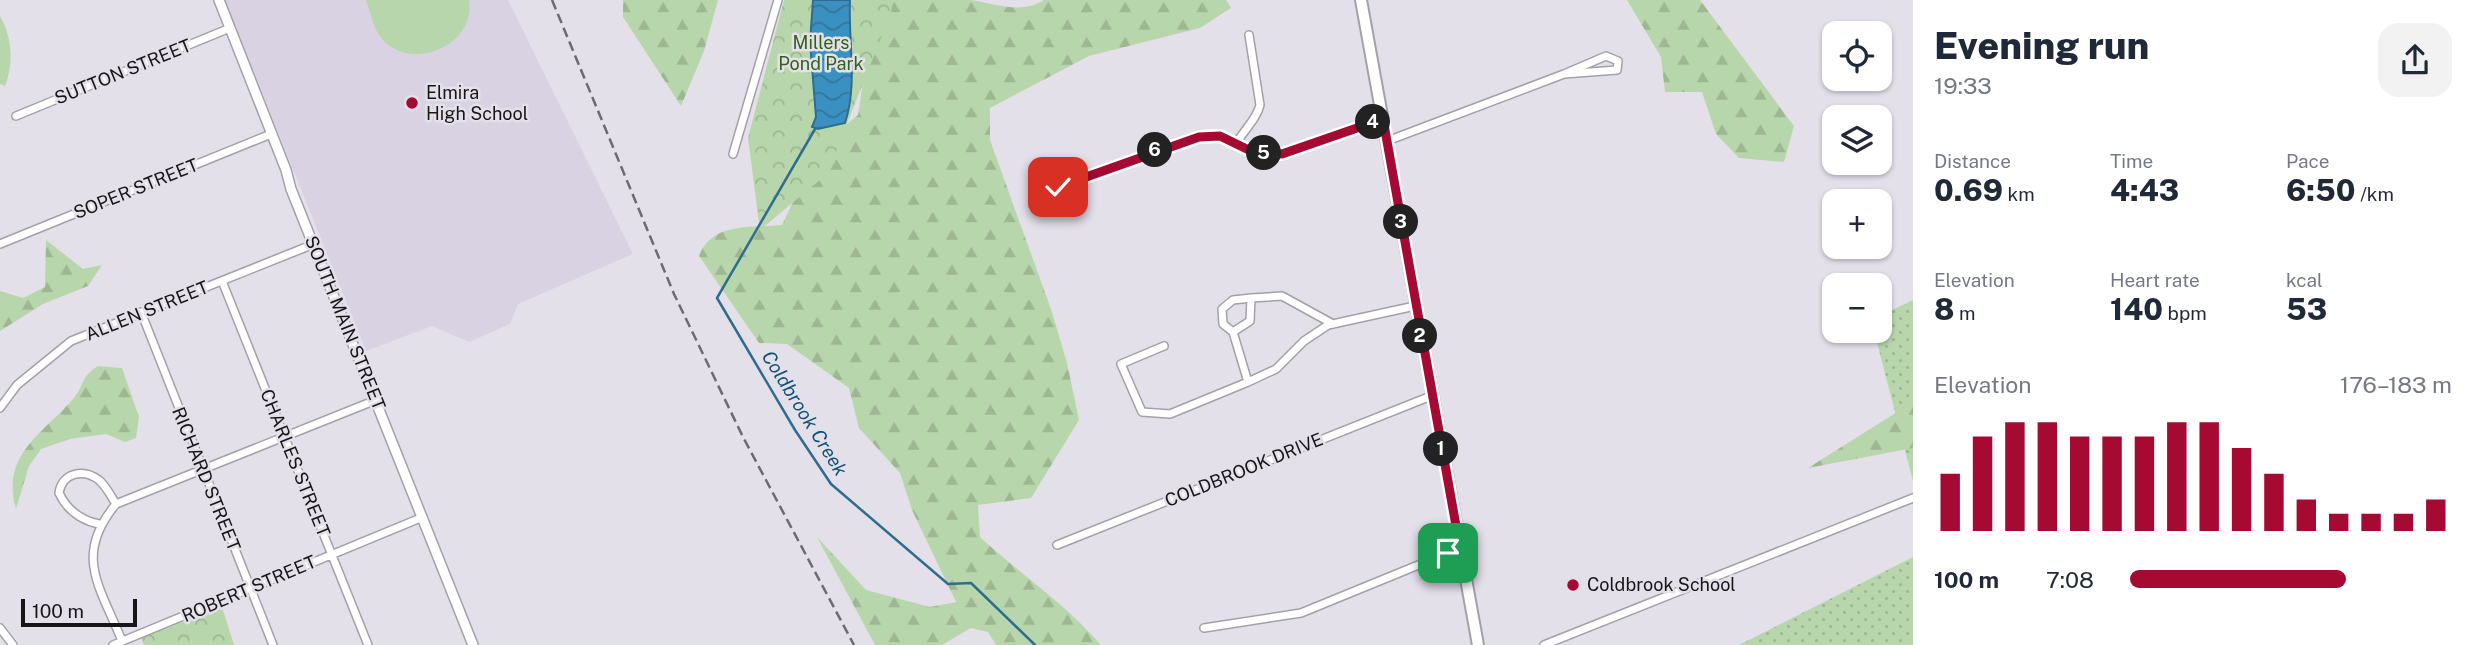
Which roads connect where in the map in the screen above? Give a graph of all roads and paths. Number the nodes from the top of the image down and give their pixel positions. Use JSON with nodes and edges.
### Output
{"nodes":[{"id":1,"x":219,"y":0,"type":"edge"},
{"id":2,"x":778,"y":0,"type":"edge"},
{"id":3,"x":1361,"y":0,"type":"edge"},
{"id":4,"x":230,"y":28,"type":"junction"},
{"id":5,"x":1249,"y":35,"type":"dead end"},
{"id":6,"x":1563,"y":74,"type":"junction"},
{"id":7,"x":16,"y":116,"type":"dead end"},
{"id":8,"x":1383,"y":119,"type":"junction"},
{"id":9,"x":271,"y":134,"type":"junction"},
{"id":10,"x":1387,"y":141,"type":"junction"},
{"id":11,"x":1236,"y":144,"type":"junction"},
{"id":12,"x":733,"y":154,"type":"dead end"},
{"id":13,"x":1058,"y":187,"type":"dead end"},
{"id":14,"x":0,"y":244,"type":"edge"},
{"id":15,"x":314,"y":244,"type":"junction"},
{"id":16,"x":222,"y":281,"type":"junction"},
{"id":17,"x":1251,"y":298,"type":"junction"},
{"id":18,"x":1415,"y":306,"type":"junction"},
{"id":19,"x":141,"y":312,"type":"junction"},
{"id":20,"x":1333,"y":324,"type":"junction"},
{"id":21,"x":1233,"y":332,"type":"junction"},
{"id":22,"x":1164,"y":346,"type":"dead end"},
{"id":23,"x":1248,"y":382,"type":"junction"},
{"id":24,"x":1431,"y":396,"type":"junction"},
{"id":25,"x":376,"y":400,"type":"junction"},
{"id":26,"x":0,"y":408,"type":"edge"},
{"id":27,"x":284,"y":438,"type":"junction"},
{"id":28,"x":202,"y":471,"type":"junction"},
{"id":29,"x":1913,"y":498,"type":"edge"},
{"id":30,"x":116,"y":504,"type":"junction"},
{"id":31,"x":423,"y":517,"type":"junction"},
{"id":32,"x":99,"y":524,"type":"junction"},
{"id":33,"x":1057,"y":545,"type":"dead end"},
{"id":34,"x":1460,"y":548,"type":"junction"},
{"id":35,"x":332,"y":554,"type":"junction"},
{"id":36,"x":250,"y":589,"type":"junction"},
{"id":37,"x":0,"y":628,"type":"edge"},
{"id":38,"x":1204,"y":628,"type":"dead end"},
{"id":39,"x":122,"y":641,"type":"junction"},
{"id":40,"x":13,"y":645,"type":"edge"},
{"id":41,"x":113,"y":645,"type":"edge"},
{"id":42,"x":273,"y":645,"type":"edge"},
{"id":43,"x":368,"y":645,"type":"edge"},
{"id":44,"x":473,"y":645,"type":"edge"},
{"id":45,"x":1478,"y":645,"type":"edge"},
{"id":46,"x":1544,"y":645,"type":"edge"}],
"edges":[{"from":1,"to":4,"type":"street","name":"SOUTH MAIN STREET"},
{"from":2,"to":12,"type":"street"},
{"from":3,"to":8,"type":"main road"},
{"from":4,"to":7,"type":"street","name":"SUTTON STREET"},
{"from":4,"to":9,"type":"street","name":"SOUTH MAIN STREET"},
{"from":5,"to":11,"type":"street"},
{"from":6,"to":6,"type":"street"},
{"from":6,"to":10,"type":"street"},
{"from":8,"to":10,"type":"main road"},
{"from":8,"to":11,"type":"street"},
{"from":9,"to":14,"type":"street","name":"SOPER STREET"},
{"from":9,"to":15,"type":"street","name":"SOUTH MAIN STREET"},
{"from":10,"to":18,"type":"main road"},
{"from":11,"to":13,"type":"street"},
{"from":15,"to":16,"type":"street","name":"ALLEN STREET"},
{"from":15,"to":25,"type":"street","name":"SOUTH MAIN STREET"},
{"from":16,"to":19,"type":"street","name":"ALLEN STREET"},
{"from":16,"to":27,"type":"street","name":"CHARLES STREET"},
{"from":17,"to":20,"type":"street"},
{"from":17,"to":21,"type":"street"},
{"from":17,"to":21,"type":"street"},
{"from":18,"to":20,"type":"street"},
{"from":18,"to":24,"type":"main road"},
{"from":19,"to":26,"type":"street","name":"ALLEN STREET"},
{"from":19,"to":28,"type":"street","name":"RICHARD STREET"},
{"from":20,"to":23,"type":"street"},
{"from":21,"to":23,"type":"street"},
{"from":22,"to":23,"type":"street"},
{"from":24,"to":33,"type":"street","name":"COLDBROOK DRIVE"},
{"from":24,"to":34,"type":"main road"},
{"from":25,"to":27,"type":"street"},
{"from":25,"to":31,"type":"street","name":"SOUTH MAIN STREET"},
{"from":27,"to":28,"type":"street"},
{"from":27,"to":35,"type":"street","name":"CHARLES STREET"},
{"from":28,"to":30,"type":"street"},
{"from":28,"to":36,"type":"street","name":"RICHARD STREET"},
{"from":29,"to":46,"type":"street"},
{"from":30,"to":32,"type":"street"},
{"from":30,"to":32,"type":"street"},
{"from":31,"to":35,"type":"street","name":"ROBERT STREET"},
{"from":31,"to":44,"type":"street","name":"SOUTH MAIN STREET"},
{"from":32,"to":39,"type":"street"},
{"from":34,"to":38,"type":"street"},
{"from":34,"to":45,"type":"main road"},
{"from":35,"to":36,"type":"street","name":"ROBERT STREET"},
{"from":35,"to":43,"type":"street","name":"CHARLES STREET"},
{"from":36,"to":39,"type":"street","name":"ROBERT STREET"},
{"from":36,"to":42,"type":"street","name":"RICHARD STREET"},
{"from":37,"to":40,"type":"street"},
{"from":39,"to":41,"type":"street","name":"ROBERT STREET"}]}
